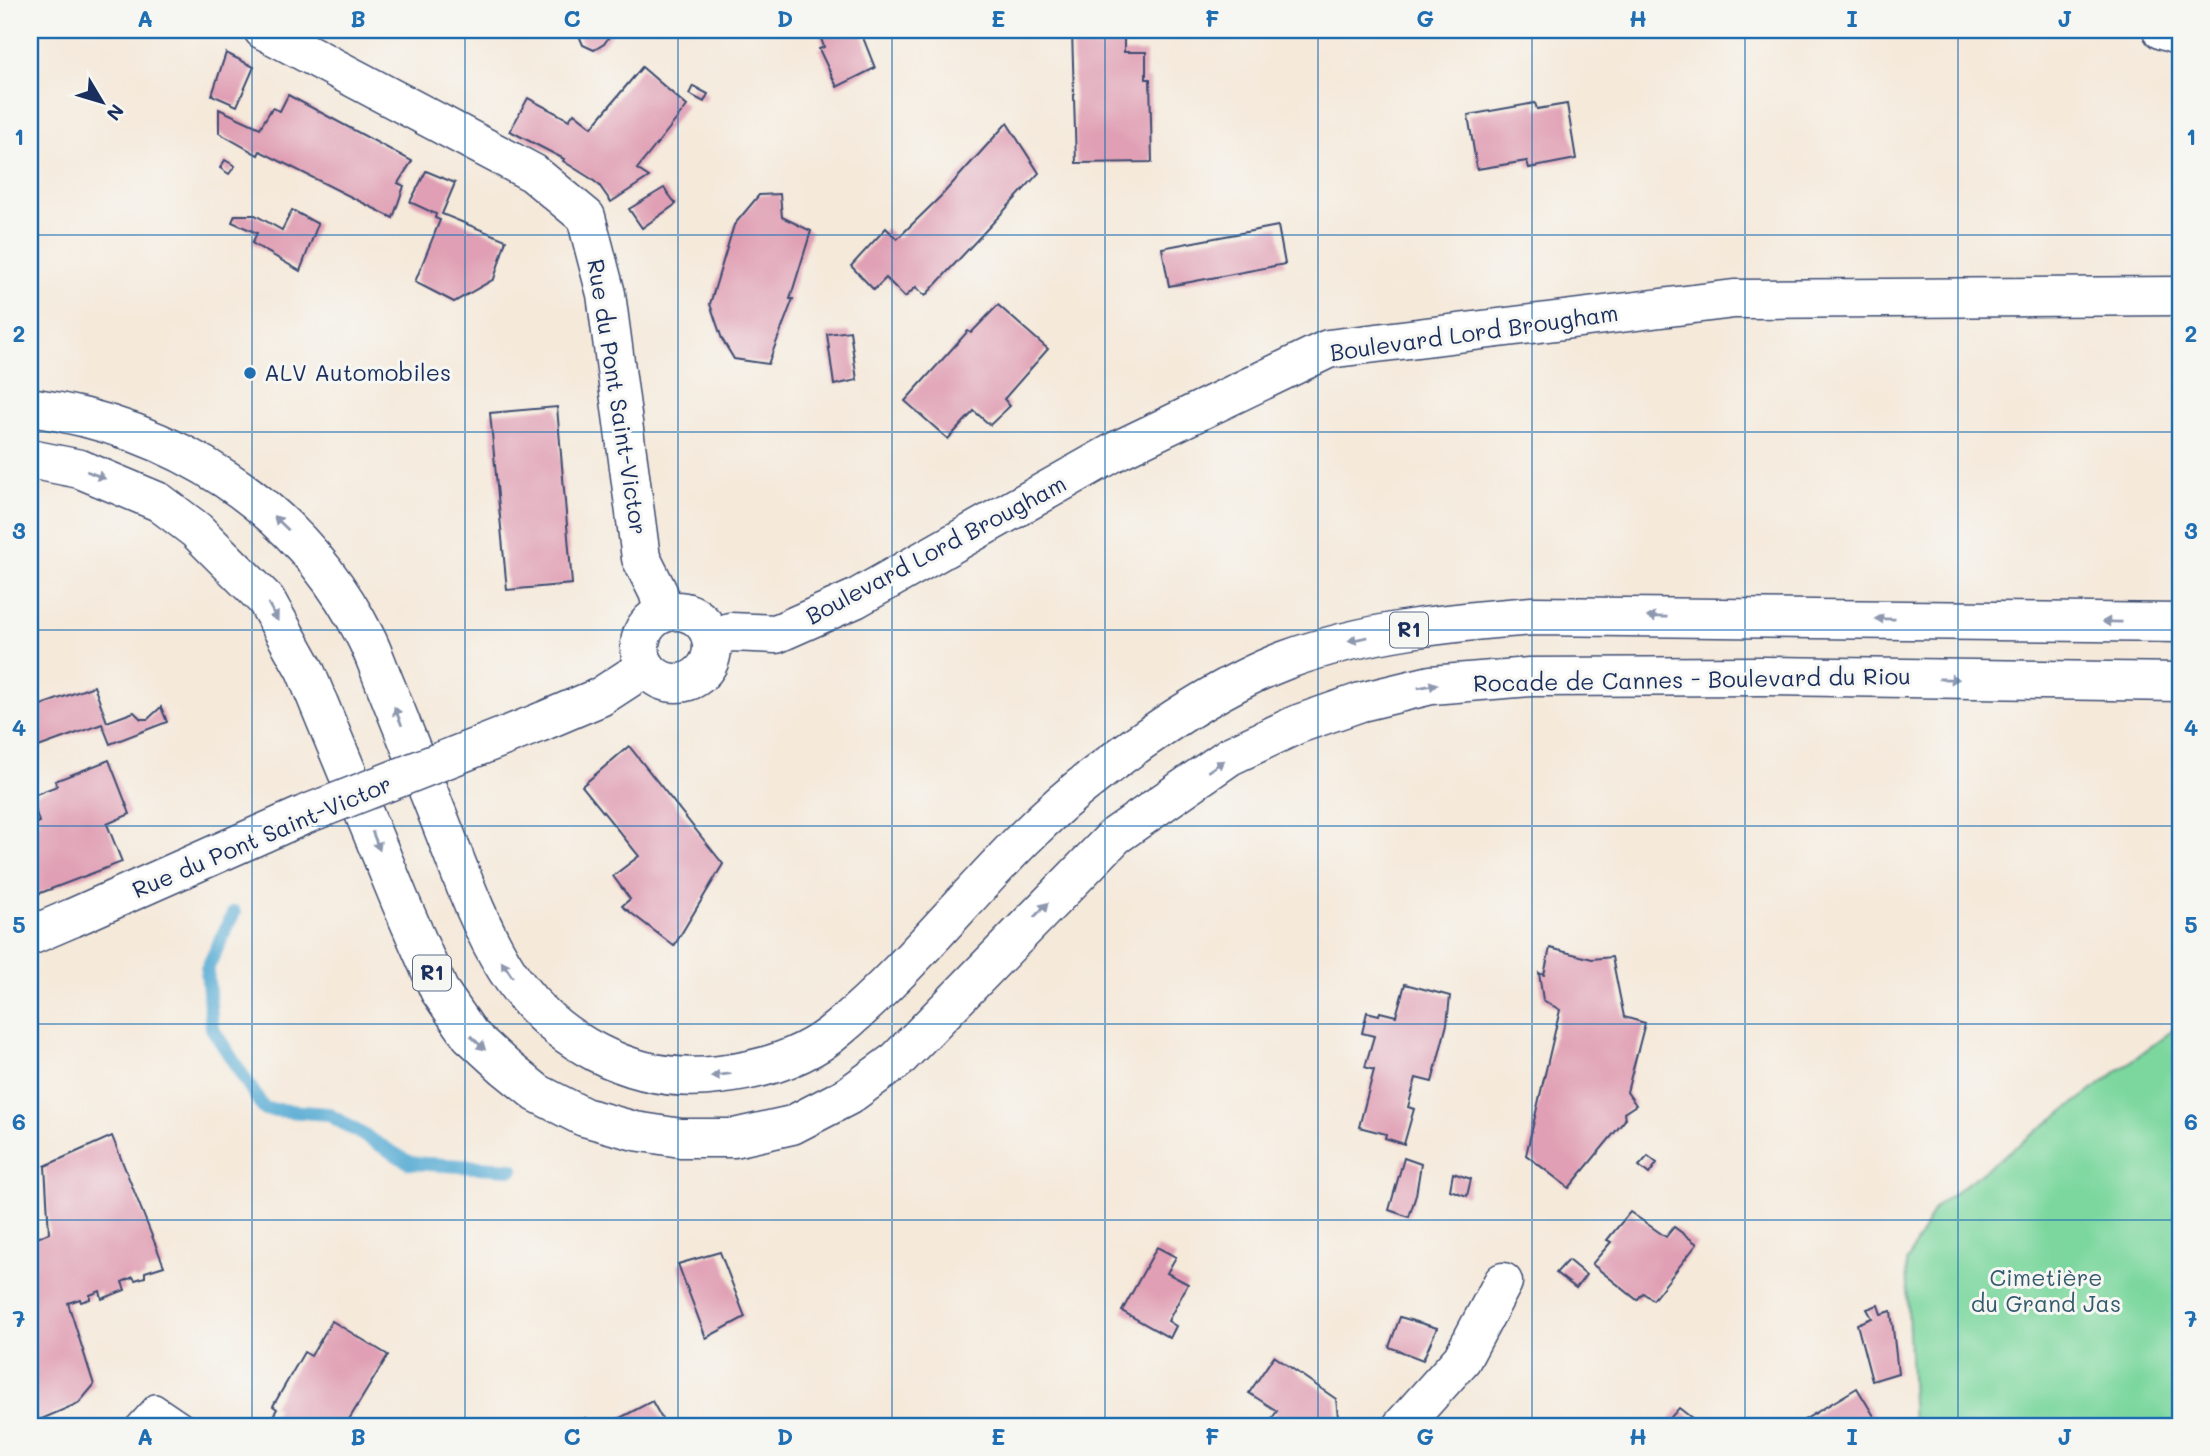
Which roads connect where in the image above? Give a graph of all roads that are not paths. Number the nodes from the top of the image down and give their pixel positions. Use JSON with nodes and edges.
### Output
{"nodes":[{"id":1,"x":263,"y":30,"type":"edge"},
{"id":2,"x":2162,"y":30,"type":"edge"},
{"id":3,"x":2180,"y":36,"type":"edge"},
{"id":4,"x":2180,"y":296,"type":"edge"},
{"id":5,"x":30,"y":407,"type":"edge"},
{"id":6,"x":30,"y":459,"type":"edge"},
{"id":7,"x":664,"y":613,"type":"junction"},
{"id":8,"x":2180,"y":622,"type":"edge"},
{"id":9,"x":712,"y":638,"type":"junction"},
{"id":10,"x":646,"y":667,"type":"junction"},
{"id":11,"x":2180,"y":681,"type":"edge"},
{"id":12,"x":30,"y":936,"type":"edge"},
{"id":13,"x":1503,"y":1282,"type":"dead end"},
{"id":14,"x":136,"y":1426,"type":"edge"},
{"id":15,"x":186,"y":1426,"type":"edge"},
{"id":16,"x":1402,"y":1426,"type":"edge"}],
"edges":[{"from":1,"to":7,"type":"main road","name":"Rue du Pont Saint-Victor"},
{"from":2,"to":3,"type":"main road"},
{"from":4,"to":9,"type":"main road","name":"Boulevard Lord Brougham"},
{"from":8,"to":5,"type":"main road","number":"R1","one_way":true},
{"from":6,"to":11,"type":"main road","name":"Rocade de Cannes - Boulevard du Riou","number":"R1","one_way":true},
{"from":7,"to":9,"type":"main road"},
{"from":7,"to":10,"type":"main road"},
{"from":9,"to":10,"type":"main road"},
{"from":10,"to":12,"type":"main road","name":"Rue du Pont Saint-Victor","bridge":true},
{"from":13,"to":16,"type":"main road"},
{"from":14,"to":15,"type":"lane"}]}
